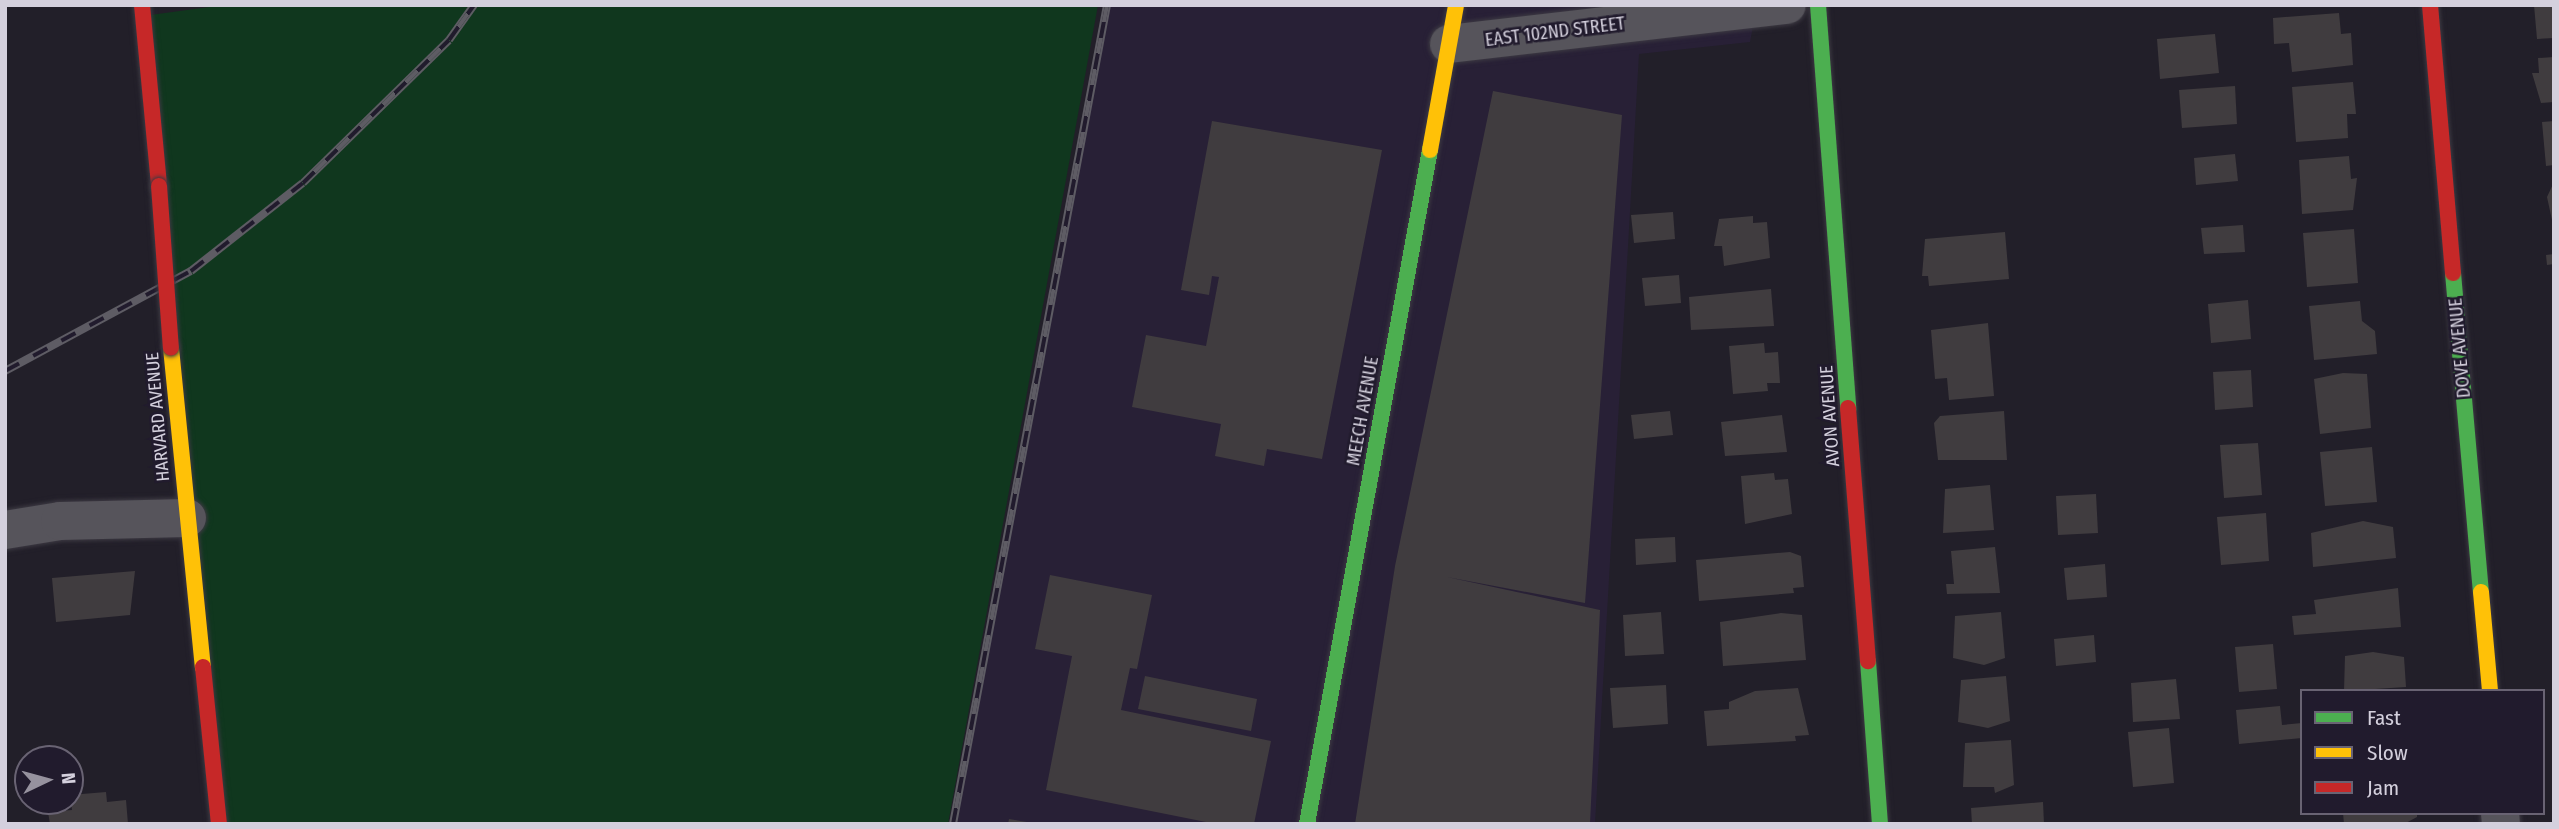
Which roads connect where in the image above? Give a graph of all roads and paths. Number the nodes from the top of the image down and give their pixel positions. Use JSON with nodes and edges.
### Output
{"nodes":[{"id":1,"x":142,"y":5,"type":"edge"},
{"id":2,"x":1456,"y":5,"type":"edge"},
{"id":3,"x":1787,"y":5,"type":"edge"},
{"id":4,"x":1818,"y":5,"type":"edge"},
{"id":5,"x":2431,"y":5,"type":"edge"},
{"id":6,"x":1449,"y":44,"type":"junction"},
{"id":7,"x":187,"y":518,"type":"junction"},
{"id":8,"x":5,"y":530,"type":"edge"},
{"id":9,"x":2490,"y":689,"type":"edge"},
{"id":10,"x":219,"y":824,"type":"edge"},
{"id":11,"x":1307,"y":824,"type":"edge"},
{"id":12,"x":1880,"y":824,"type":"edge"}],
"edges":[{"from":1,"to":7,"type":"street","name":"HARVARD AVENUE","bridge":true},
{"from":2,"to":6,"type":"street","name":"MEECH AVENUE"},
{"from":3,"to":6,"type":"street","name":"EAST 102ND STREET"},
{"from":4,"to":12,"type":"street","name":"AVON AVENUE"},
{"from":5,"to":9,"type":"street","name":"DOVE AVENUE"},
{"from":6,"to":11,"type":"street","name":"MEECH AVENUE"},
{"from":7,"to":8,"type":"street"},
{"from":7,"to":10,"type":"street","name":"HARVARD AVENUE"}]}
